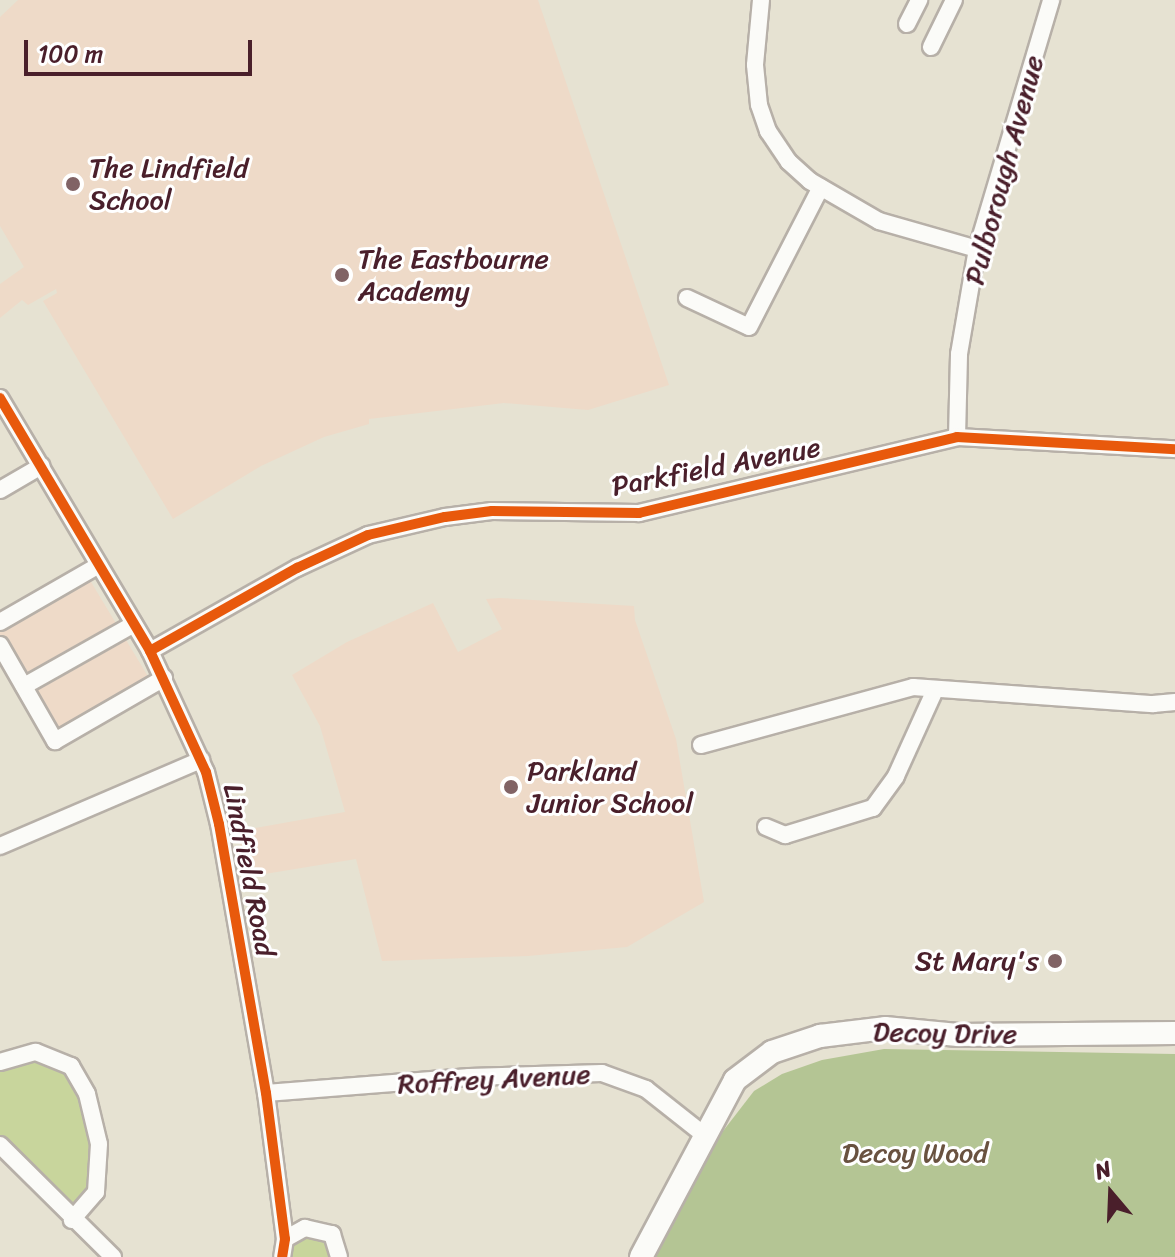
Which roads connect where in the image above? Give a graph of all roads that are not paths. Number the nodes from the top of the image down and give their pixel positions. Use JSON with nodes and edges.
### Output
{"nodes":[{"id":1,"x":761,"y":0,"type":"edge"},
{"id":2,"x":919,"y":0,"type":"edge"},
{"id":3,"x":954,"y":0,"type":"edge"},
{"id":4,"x":1051,"y":0,"type":"edge"},
{"id":5,"x":907,"y":24,"type":"dead end"},
{"id":6,"x":931,"y":47,"type":"dead end"},
{"id":7,"x":821,"y":187,"type":"junction"},
{"id":8,"x":977,"y":249,"type":"junction"},
{"id":9,"x":687,"y":298,"type":"dead end"},
{"id":10,"x":0,"y":398,"type":"edge"},
{"id":11,"x":957,"y":437,"type":"junction"},
{"id":12,"x":1175,"y":449,"type":"edge"},
{"id":13,"x":41,"y":466,"type":"junction"},
{"id":14,"x":0,"y":490,"type":"edge"},
{"id":15,"x":99,"y":565,"type":"junction"},
{"id":16,"x":0,"y":622,"type":"edge"},
{"id":17,"x":134,"y":624,"type":"junction"},
{"id":18,"x":0,"y":645,"type":"edge"},
{"id":19,"x":150,"y":651,"type":"junction"},
{"id":20,"x":164,"y":678,"type":"junction"},
{"id":21,"x":24,"y":686,"type":"junction"},
{"id":22,"x":935,"y":690,"type":"junction"},
{"id":23,"x":1175,"y":702,"type":"edge"},
{"id":24,"x":701,"y":745,"type":"dead end"},
{"id":25,"x":201,"y":760,"type":"junction"},
{"id":26,"x":766,"y":827,"type":"dead end"},
{"id":27,"x":0,"y":846,"type":"edge"},
{"id":28,"x":1175,"y":1033,"type":"edge"},
{"id":29,"x":0,"y":1062,"type":"edge"},
{"id":30,"x":266,"y":1093,"type":"junction"},
{"id":31,"x":703,"y":1134,"type":"junction"},
{"id":32,"x":0,"y":1145,"type":"edge"},
{"id":33,"x":72,"y":1220,"type":"junction"},
{"id":34,"x":285,"y":1239,"type":"junction"},
{"id":35,"x":113,"y":1257,"type":"edge"},
{"id":36,"x":282,"y":1257,"type":"edge"},
{"id":37,"x":339,"y":1257,"type":"edge"},
{"id":38,"x":641,"y":1257,"type":"edge"}],
"edges":[{"from":1,"to":7,"type":"street"},
{"from":2,"to":5,"type":"street"},
{"from":3,"to":6,"type":"street"},
{"from":4,"to":8,"type":"street","name":"Pulborough Avenue"},
{"from":7,"to":8,"type":"street"},
{"from":7,"to":9,"type":"street"},
{"from":8,"to":11,"type":"street","name":"Pulborough Avenue"},
{"from":10,"to":13,"type":"street","name":"Lindfield Road"},
{"from":11,"to":12,"type":"street","name":"Parkfield Avenue"},
{"from":11,"to":19,"type":"street","name":"Parkfield Avenue"},
{"from":13,"to":14,"type":"street"},
{"from":13,"to":15,"type":"street","name":"Lindfield Road"},
{"from":15,"to":16,"type":"street"},
{"from":15,"to":17,"type":"street","name":"Lindfield Road"},
{"from":17,"to":19,"type":"street","name":"Lindfield Road"},
{"from":17,"to":21,"type":"street"},
{"from":18,"to":21,"type":"street"},
{"from":19,"to":20,"type":"street","name":"Lindfield Road"},
{"from":20,"to":21,"type":"street"},
{"from":20,"to":25,"type":"street","name":"Lindfield Road"},
{"from":22,"to":23,"type":"street"},
{"from":22,"to":24,"type":"street"},
{"from":22,"to":26,"type":"street"},
{"from":25,"to":27,"type":"street"},
{"from":25,"to":30,"type":"street","name":"Lindfield Road"},
{"from":28,"to":31,"type":"street","name":"Decoy Drive"},
{"from":29,"to":33,"type":"street"},
{"from":30,"to":31,"type":"street","name":"Roffrey Avenue"},
{"from":30,"to":34,"type":"street","name":"Lindfield Road"},
{"from":31,"to":38,"type":"street","name":"Decoy Drive"},
{"from":32,"to":33,"type":"street"},
{"from":33,"to":35,"type":"street"},
{"from":34,"to":36,"type":"street","name":"Lindfield Road"},
{"from":34,"to":37,"type":"street"}]}
